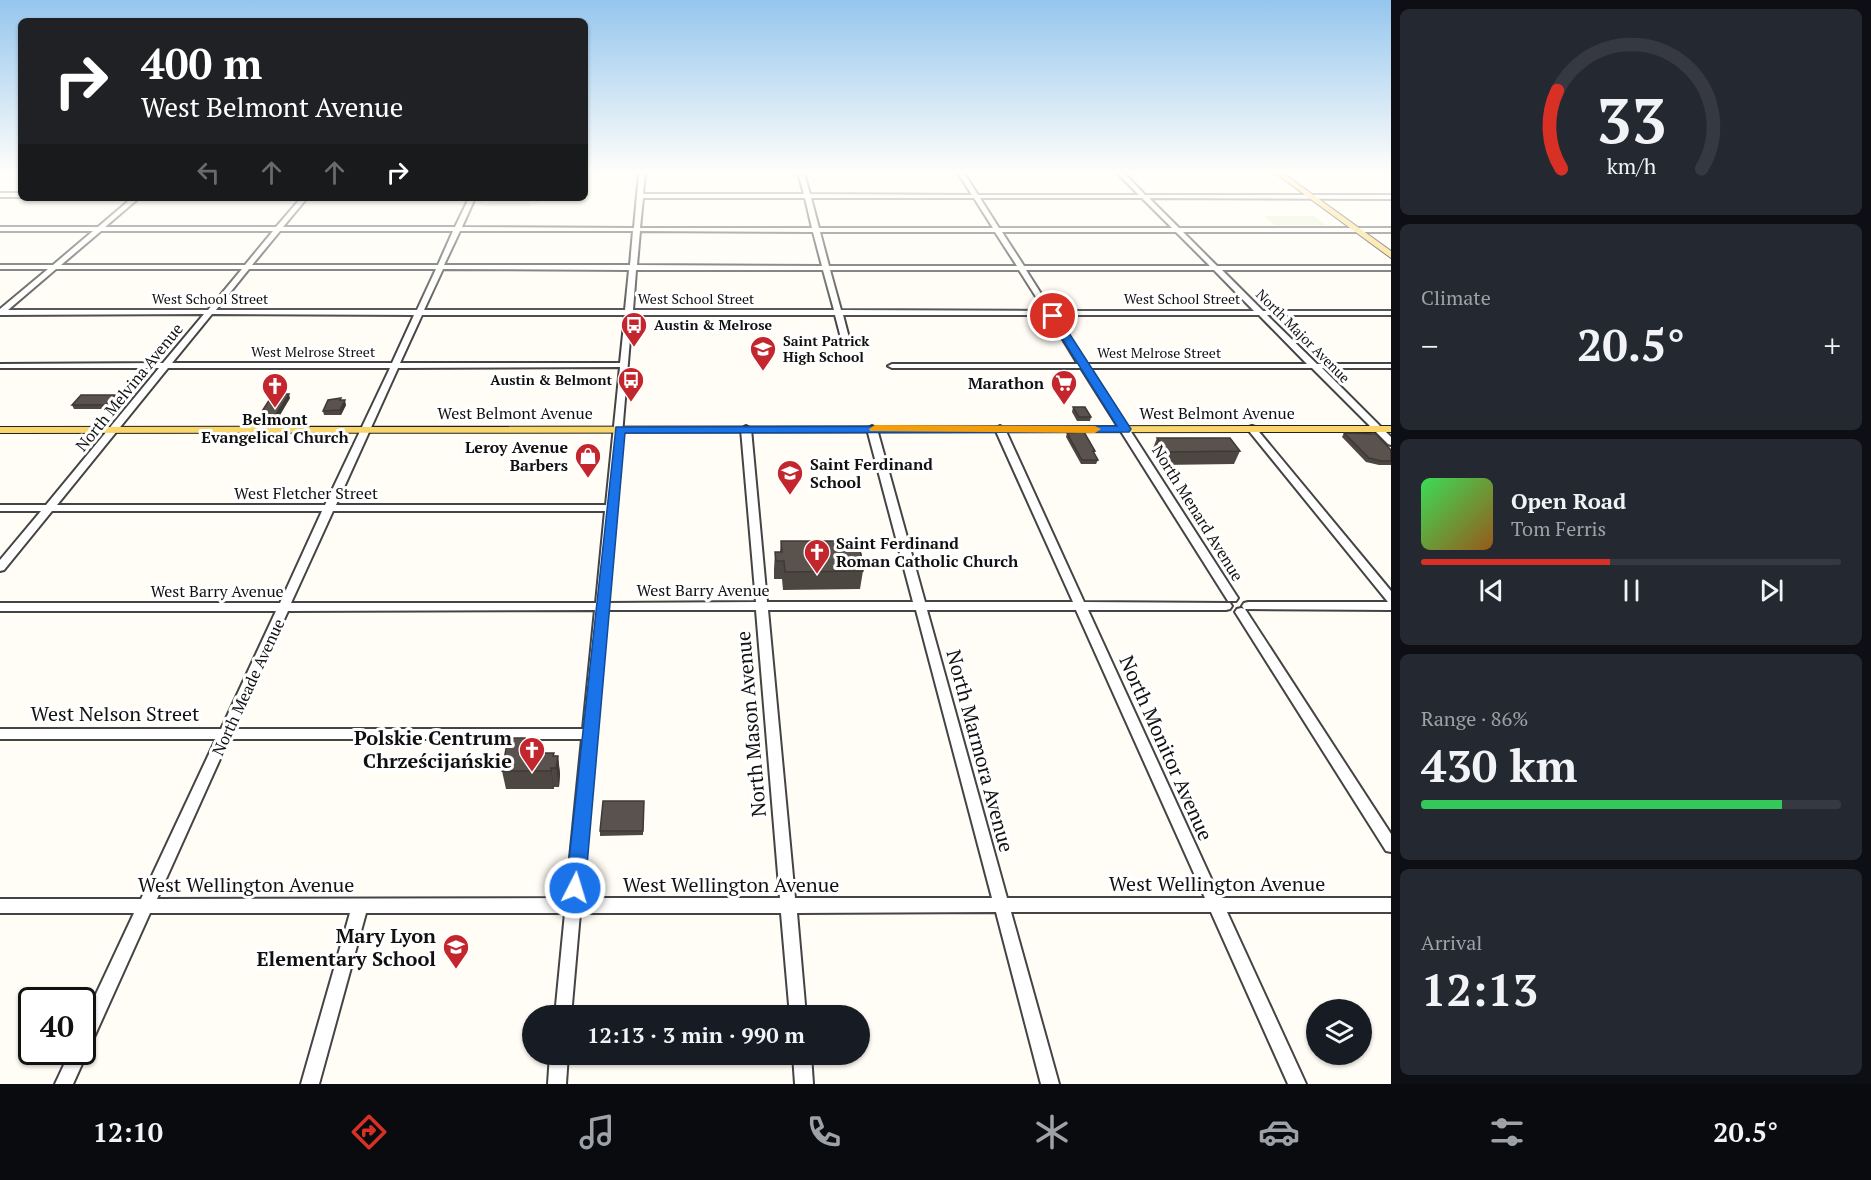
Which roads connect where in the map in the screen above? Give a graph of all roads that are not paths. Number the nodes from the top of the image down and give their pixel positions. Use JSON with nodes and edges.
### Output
{"nodes":[{"id":1,"x":105,"y":224,"type":"edge"},
{"id":2,"x":283,"y":224,"type":"edge"},
{"id":3,"x":460,"y":224,"type":"edge"},
{"id":4,"x":637,"y":224,"type":"edge"},
{"id":5,"x":815,"y":224,"type":"edge"},
{"id":6,"x":993,"y":224,"type":"edge"},
{"id":7,"x":1171,"y":224,"type":"edge"},
{"id":8,"x":1346,"y":224,"type":"edge"},
{"id":9,"x":0,"y":229,"type":"edge"},
{"id":10,"x":99,"y":229,"type":"junction"},
{"id":11,"x":278,"y":229,"type":"junction"},
{"id":12,"x":458,"y":229,"type":"junction"},
{"id":13,"x":637,"y":229,"type":"junction"},
{"id":14,"x":816,"y":229,"type":"junction"},
{"id":15,"x":997,"y":230,"type":"junction"},
{"id":16,"x":1177,"y":230,"type":"junction"},
{"id":17,"x":1355,"y":230,"type":"junction"},
{"id":18,"x":1391,"y":230,"type":"edge"},
{"id":19,"x":1391,"y":255,"type":"edge"},
{"id":20,"x":0,"y":267,"type":"edge"},
{"id":21,"x":54,"y":267,"type":"junction"},
{"id":22,"x":247,"y":268,"type":"junction"},
{"id":23,"x":440,"y":268,"type":"junction"},
{"id":24,"x":634,"y":268,"type":"junction"},
{"id":25,"x":826,"y":268,"type":"junction"},
{"id":26,"x":1021,"y":268,"type":"junction"},
{"id":27,"x":1215,"y":268,"type":"junction"},
{"id":28,"x":1391,"y":268,"type":"edge"},
{"id":29,"x":0,"y":312,"type":"edge"},
{"id":30,"x":210,"y":312,"type":"junction"},
{"id":31,"x":420,"y":312,"type":"junction"},
{"id":32,"x":630,"y":312,"type":"junction"},
{"id":33,"x":839,"y":313,"type":"junction"},
{"id":34,"x":1050,"y":313,"type":"junction"},
{"id":35,"x":1260,"y":313,"type":"junction"},
{"id":36,"x":1391,"y":313,"type":"edge"},
{"id":37,"x":845,"y":338,"type":"dead end"},
{"id":38,"x":396,"y":365,"type":"junction"},
{"id":39,"x":625,"y":365,"type":"junction"},
{"id":40,"x":0,"y":366,"type":"edge"},
{"id":41,"x":167,"y":366,"type":"junction"},
{"id":42,"x":892,"y":366,"type":"dead end"},
{"id":43,"x":1084,"y":366,"type":"junction"},
{"id":44,"x":1314,"y":366,"type":"junction"},
{"id":45,"x":1391,"y":366,"type":"edge"},
{"id":46,"x":114,"y":429,"type":"junction"},
{"id":47,"x":367,"y":429,"type":"junction"},
{"id":48,"x":620,"y":429,"type":"junction"},
{"id":49,"x":746,"y":429,"type":"junction"},
{"id":50,"x":872,"y":429,"type":"junction"},
{"id":51,"x":1000,"y":429,"type":"junction"},
{"id":52,"x":1125,"y":429,"type":"junction"},
{"id":53,"x":1252,"y":429,"type":"junction"},
{"id":54,"x":1377,"y":429,"type":"junction"},
{"id":55,"x":1391,"y":429,"type":"edge"},
{"id":56,"x":0,"y":430,"type":"edge"},
{"id":57,"x":1391,"y":442,"type":"edge"},
{"id":58,"x":0,"y":508,"type":"edge"},
{"id":59,"x":49,"y":508,"type":"junction"},
{"id":60,"x":331,"y":508,"type":"junction"},
{"id":61,"x":612,"y":508,"type":"junction"},
{"id":62,"x":0,"y":567,"type":"edge"},
{"id":63,"x":1391,"y":598,"type":"edge"},
{"id":64,"x":1229,"y":602,"type":"junction"},
{"id":65,"x":1391,"y":606,"type":"edge"},
{"id":66,"x":0,"y":607,"type":"edge"},
{"id":67,"x":285,"y":607,"type":"junction"},
{"id":68,"x":603,"y":607,"type":"junction"},
{"id":69,"x":762,"y":607,"type":"junction"},
{"id":70,"x":920,"y":607,"type":"junction"},
{"id":71,"x":1080,"y":607,"type":"junction"},
{"id":72,"x":1244,"y":609,"type":"junction"},
{"id":73,"x":0,"y":734,"type":"edge"},
{"id":74,"x":226,"y":734,"type":"junction"},
{"id":75,"x":590,"y":734,"type":"junction"},
{"id":76,"x":1391,"y":846,"type":"edge"},
{"id":77,"x":147,"y":905,"type":"junction"},
{"id":78,"x":1002,"y":905,"type":"junction"},
{"id":79,"x":1216,"y":905,"type":"junction"},
{"id":80,"x":1391,"y":905,"type":"edge"},
{"id":81,"x":0,"y":906,"type":"edge"},
{"id":82,"x":360,"y":906,"type":"junction"},
{"id":83,"x":574,"y":906,"type":"junction"},
{"id":84,"x":788,"y":906,"type":"junction"},
{"id":85,"x":564,"y":1005,"type":"edge"},
{"id":86,"x":797,"y":1005,"type":"edge"},
{"id":87,"x":96,"y":1014,"type":"edge"},
{"id":88,"x":73,"y":1065,"type":"edge"},
{"id":89,"x":559,"y":1065,"type":"edge"},
{"id":90,"x":803,"y":1065,"type":"edge"},
{"id":91,"x":64,"y":1084,"type":"edge"},
{"id":92,"x":310,"y":1084,"type":"edge"},
{"id":93,"x":557,"y":1084,"type":"edge"},
{"id":94,"x":804,"y":1084,"type":"edge"},
{"id":95,"x":1050,"y":1084,"type":"edge"},
{"id":96,"x":1297,"y":1084,"type":"edge"}],
"edges":[{"from":1,"to":10,"type":"street"},
{"from":2,"to":11,"type":"street","name":"North Melvina Avenue"},
{"from":3,"to":12,"type":"street","name":"North Meade Avenue"},
{"from":4,"to":13,"type":"street"},
{"from":5,"to":14,"type":"street"},
{"from":6,"to":15,"type":"street","name":"North Menard Avenue"},
{"from":7,"to":16,"type":"street","name":"North Major Avenue"},
{"from":8,"to":17,"type":"main road"},
{"from":9,"to":10,"type":"street"},
{"from":10,"to":11,"type":"street"},
{"from":10,"to":21,"type":"street"},
{"from":11,"to":12,"type":"street"},
{"from":11,"to":22,"type":"street","name":"North Melvina Avenue"},
{"from":12,"to":13,"type":"street"},
{"from":12,"to":23,"type":"street","name":"North Meade Avenue"},
{"from":13,"to":14,"type":"street"},
{"from":13,"to":24,"type":"street"},
{"from":14,"to":15,"type":"street"},
{"from":14,"to":25,"type":"street"},
{"from":15,"to":16,"type":"street"},
{"from":15,"to":26,"type":"street","name":"North Menard Avenue"},
{"from":16,"to":17,"type":"street"},
{"from":16,"to":27,"type":"street","name":"North Major Avenue"},
{"from":17,"to":18,"type":"street"},
{"from":17,"to":19,"type":"main road"},
{"from":20,"to":21,"type":"street"},
{"from":21,"to":22,"type":"street"},
{"from":21,"to":29,"type":"street"},
{"from":22,"to":23,"type":"street"},
{"from":22,"to":30,"type":"street","name":"North Melvina Avenue"},
{"from":23,"to":24,"type":"street"},
{"from":23,"to":31,"type":"street","name":"North Meade Avenue"},
{"from":24,"to":25,"type":"street"},
{"from":24,"to":32,"type":"street"},
{"from":25,"to":26,"type":"street"},
{"from":25,"to":33,"type":"street"},
{"from":26,"to":27,"type":"street"},
{"from":26,"to":34,"type":"street","name":"North Menard Avenue"},
{"from":27,"to":28,"type":"street"},
{"from":27,"to":35,"type":"street","name":"North Major Avenue"},
{"from":29,"to":30,"type":"street","name":"West School Street"},
{"from":30,"to":31,"type":"street","name":"West School Street"},
{"from":30,"to":41,"type":"street","name":"North Melvina Avenue"},
{"from":31,"to":32,"type":"street","name":"West School Street"},
{"from":31,"to":38,"type":"street","name":"North Meade Avenue"},
{"from":32,"to":33,"type":"street","name":"West School Street"},
{"from":32,"to":39,"type":"street"},
{"from":33,"to":34,"type":"street","name":"West School Street"},
{"from":33,"to":37,"type":"street"},
{"from":34,"to":35,"type":"street","name":"West School Street"},
{"from":34,"to":43,"type":"street","name":"North Menard Avenue"},
{"from":35,"to":36,"type":"street","name":"West School Street"},
{"from":35,"to":44,"type":"street","name":"North Major Avenue"},
{"from":38,"to":39,"type":"street","name":"West Melrose Street"},
{"from":38,"to":41,"type":"street","name":"West Melrose Street"},
{"from":38,"to":47,"type":"street","name":"North Meade Avenue"},
{"from":39,"to":48,"type":"street"},
{"from":40,"to":41,"type":"street","name":"West Melrose Street"},
{"from":41,"to":46,"type":"street","name":"North Melvina Avenue"},
{"from":42,"to":43,"type":"street","name":"West Melrose Street"},
{"from":43,"to":44,"type":"street","name":"West Melrose Street"},
{"from":43,"to":52,"type":"street","name":"North Menard Avenue"},
{"from":44,"to":45,"type":"street","name":"West Melrose Street"},
{"from":44,"to":54,"type":"street","name":"North Major Avenue"},
{"from":46,"to":47,"type":"main road","name":"West Belmont Avenue"},
{"from":46,"to":56,"type":"main road","name":"West Belmont Avenue"},
{"from":46,"to":59,"type":"street","name":"North Melvina Avenue"},
{"from":47,"to":48,"type":"main road","name":"West Belmont Avenue"},
{"from":47,"to":60,"type":"street","name":"North Meade Avenue"},
{"from":48,"to":49,"type":"main road","name":"West Belmont Avenue"},
{"from":48,"to":61,"type":"street"},
{"from":49,"to":50,"type":"main road","name":"West Belmont Avenue"},
{"from":49,"to":69,"type":"street","name":"North Mason Avenue"},
{"from":50,"to":51,"type":"main road","name":"West Belmont Avenue"},
{"from":50,"to":70,"type":"street","name":"North Marmora Avenue"},
{"from":51,"to":52,"type":"main road","name":"West Belmont Avenue"},
{"from":51,"to":71,"type":"street","name":"North Monitor Avenue"},
{"from":52,"to":53,"type":"main road","name":"West Belmont Avenue"},
{"from":52,"to":64,"type":"street","name":"North Menard Avenue"},
{"from":53,"to":54,"type":"main road","name":"West Belmont Avenue"},
{"from":53,"to":63,"type":"street"},
{"from":54,"to":55,"type":"main road","name":"West Belmont Avenue"},
{"from":54,"to":57,"type":"street","name":"North Major Avenue"},
{"from":58,"to":59,"type":"street","name":"West Fletcher Street"},
{"from":59,"to":60,"type":"street","name":"West Fletcher Street"},
{"from":59,"to":62,"type":"street","name":"North Melvina Avenue"},
{"from":60,"to":61,"type":"street","name":"West Fletcher Street"},
{"from":60,"to":67,"type":"street","name":"North Meade Avenue"},
{"from":61,"to":68,"type":"street"},
{"from":64,"to":71,"type":"street","name":"West Barry Avenue"},
{"from":64,"to":72,"type":"street"},
{"from":65,"to":72,"type":"street"},
{"from":66,"to":67,"type":"street","name":"West Barry Avenue"},
{"from":67,"to":68,"type":"street","name":"West Barry Avenue"},
{"from":67,"to":74,"type":"street","name":"North Meade Avenue"},
{"from":68,"to":69,"type":"street","name":"West Barry Avenue"},
{"from":68,"to":75,"type":"street"},
{"from":69,"to":70,"type":"street","name":"West Barry Avenue"},
{"from":69,"to":84,"type":"street","name":"North Mason Avenue"},
{"from":70,"to":71,"type":"street","name":"West Barry Avenue"},
{"from":70,"to":78,"type":"street","name":"North Marmora Avenue"},
{"from":71,"to":79,"type":"street","name":"North Monitor Avenue"},
{"from":72,"to":76,"type":"street"},
{"from":73,"to":74,"type":"street","name":"West Nelson Street"},
{"from":74,"to":75,"type":"street","name":"West Nelson Street"},
{"from":74,"to":77,"type":"street","name":"North Meade Avenue"},
{"from":75,"to":83,"type":"street"},
{"from":77,"to":81,"type":"street","name":"West Wellington Avenue"},
{"from":77,"to":82,"type":"street","name":"West Wellington Avenue"},
{"from":77,"to":87,"type":"street","name":"North Meade Avenue"},
{"from":78,"to":79,"type":"street","name":"West Wellington Avenue"},
{"from":78,"to":84,"type":"street","name":"West Wellington Avenue"},
{"from":78,"to":95,"type":"street","name":"North Marmora Avenue"},
{"from":79,"to":80,"type":"street","name":"West Wellington Avenue"},
{"from":79,"to":96,"type":"street","name":"North Monitor Avenue"},
{"from":82,"to":83,"type":"street","name":"West Wellington Avenue"},
{"from":82,"to":92,"type":"street"},
{"from":83,"to":84,"type":"street","name":"West Wellington Avenue"},
{"from":83,"to":85,"type":"street"},
{"from":84,"to":86,"type":"street","name":"North Mason Avenue"},
{"from":88,"to":91,"type":"street"},
{"from":89,"to":93,"type":"street"},
{"from":90,"to":94,"type":"street"}]}
